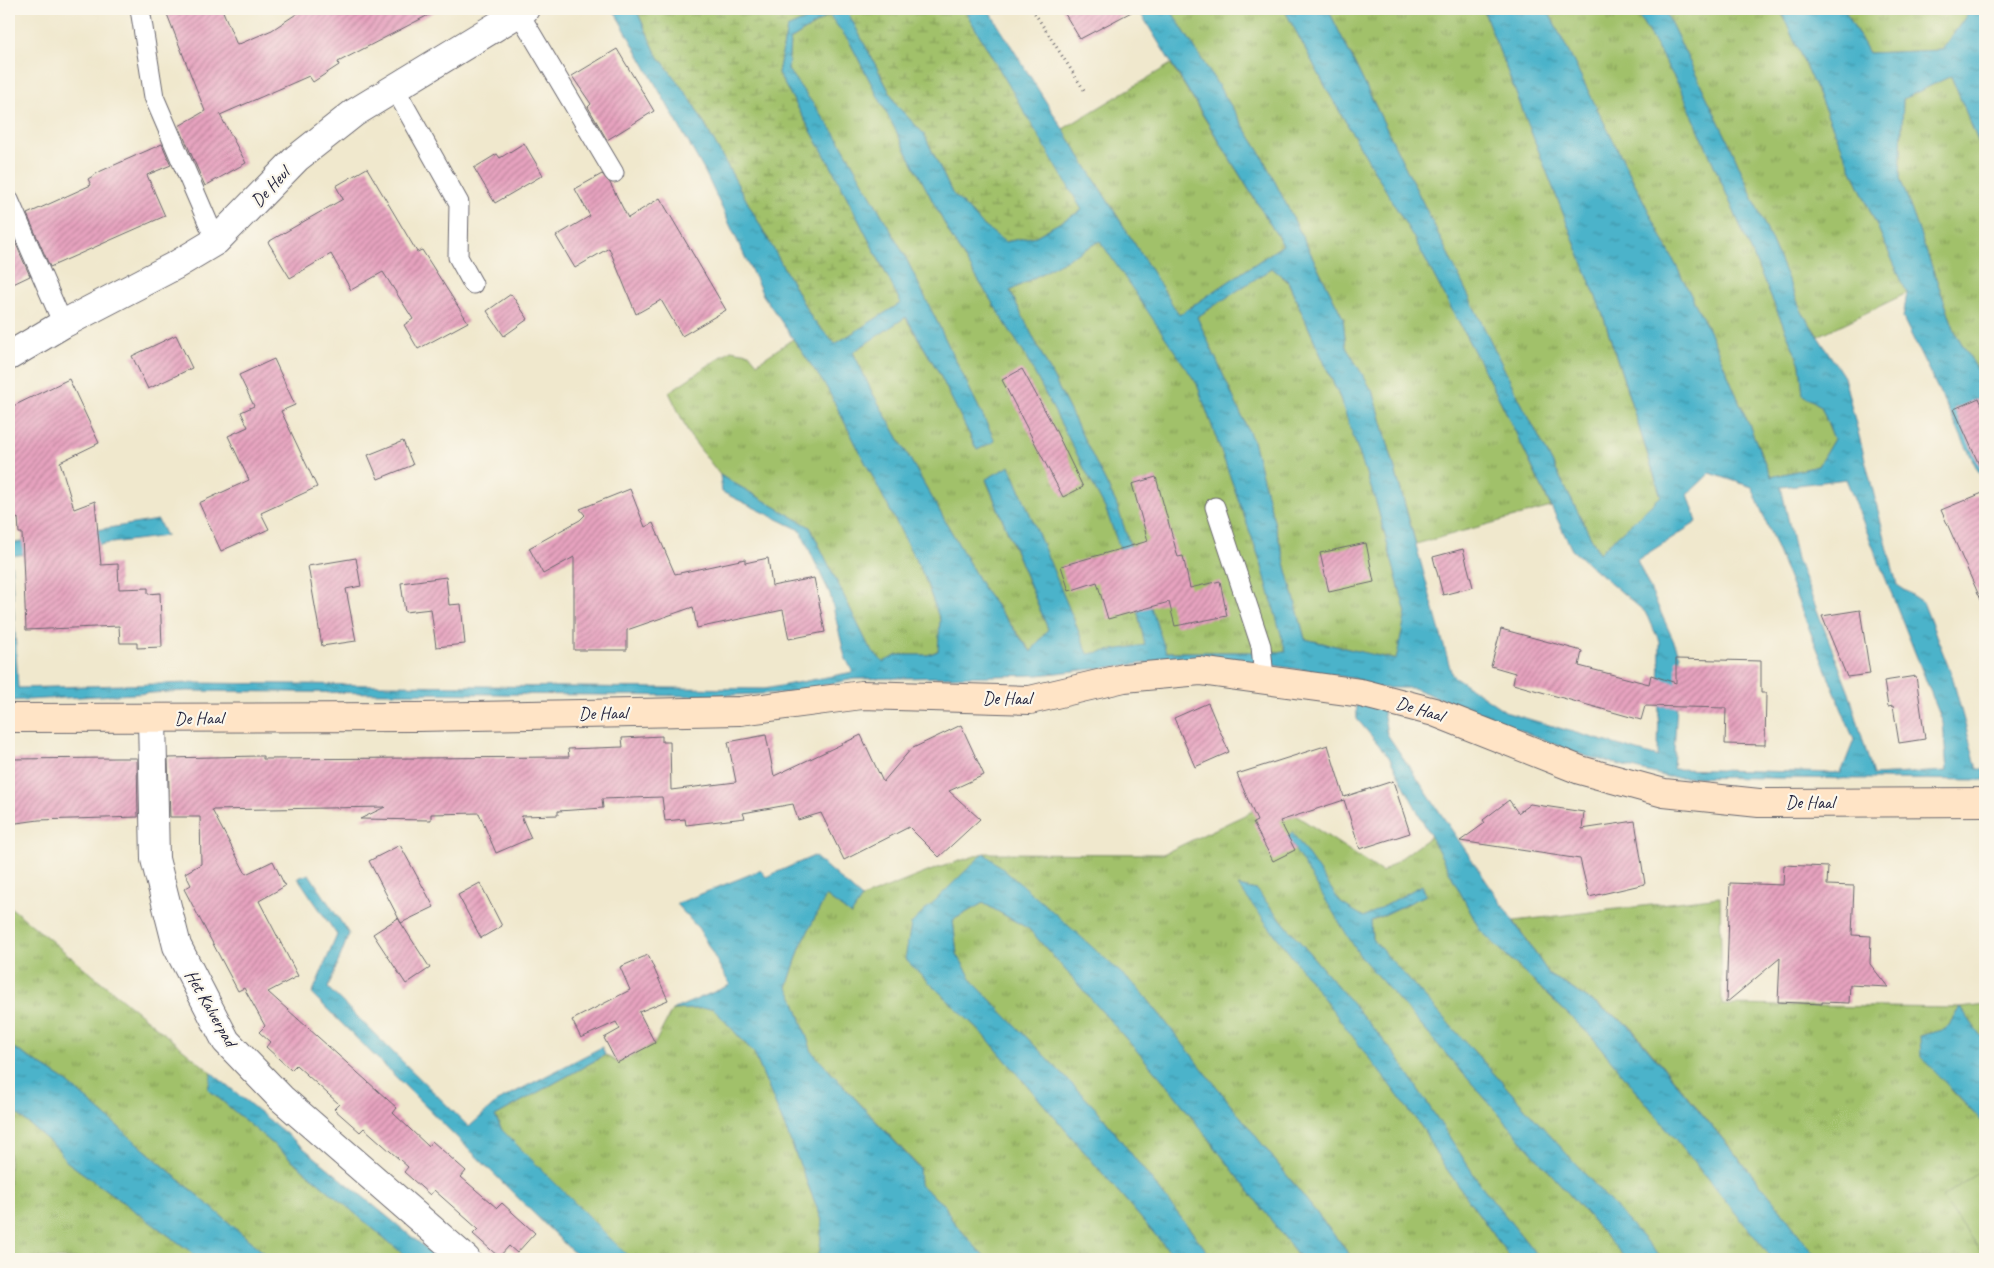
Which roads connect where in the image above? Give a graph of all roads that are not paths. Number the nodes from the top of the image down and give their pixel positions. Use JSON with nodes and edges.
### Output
{"nodes":[{"id":1,"x":140,"y":9,"type":"edge"},
{"id":2,"x":522,"y":11,"type":"edge"},
{"id":3,"x":395,"y":89,"type":"junction"},
{"id":4,"x":614,"y":173,"type":"dead end"},
{"id":5,"x":9,"y":200,"type":"edge"},
{"id":6,"x":216,"y":241,"type":"junction"},
{"id":7,"x":473,"y":284,"type":"dead end"},
{"id":8,"x":63,"y":324,"type":"junction"},
{"id":9,"x":9,"y":356,"type":"edge"},
{"id":10,"x":1215,"y":507,"type":"dead end"},
{"id":11,"x":1265,"y":674,"type":"junction"},
{"id":12,"x":9,"y":718,"type":"edge"},
{"id":13,"x":152,"y":718,"type":"junction"},
{"id":14,"x":1985,"y":802,"type":"edge"},
{"id":15,"x":466,"y":1259,"type":"edge"}],
"edges":[{"from":1,"to":6,"type":"lane"},
{"from":2,"to":3,"type":"street","name":"De Heul"},
{"from":2,"to":4,"type":"lane"},
{"from":3,"to":6,"type":"street","name":"De Heul"},
{"from":3,"to":7,"type":"lane"},
{"from":5,"to":8,"type":"lane"},
{"from":6,"to":8,"type":"street","name":"De Heul"},
{"from":8,"to":9,"type":"street","name":"De Heul"},
{"from":10,"to":11,"type":"lane"},
{"from":11,"to":13,"type":"street","name":"De Haal"},
{"from":11,"to":14,"type":"street","name":"De Haal"},
{"from":12,"to":13,"type":"street","name":"De Haal"},
{"from":13,"to":15,"type":"street","name":"Het Kalverpad"}]}
